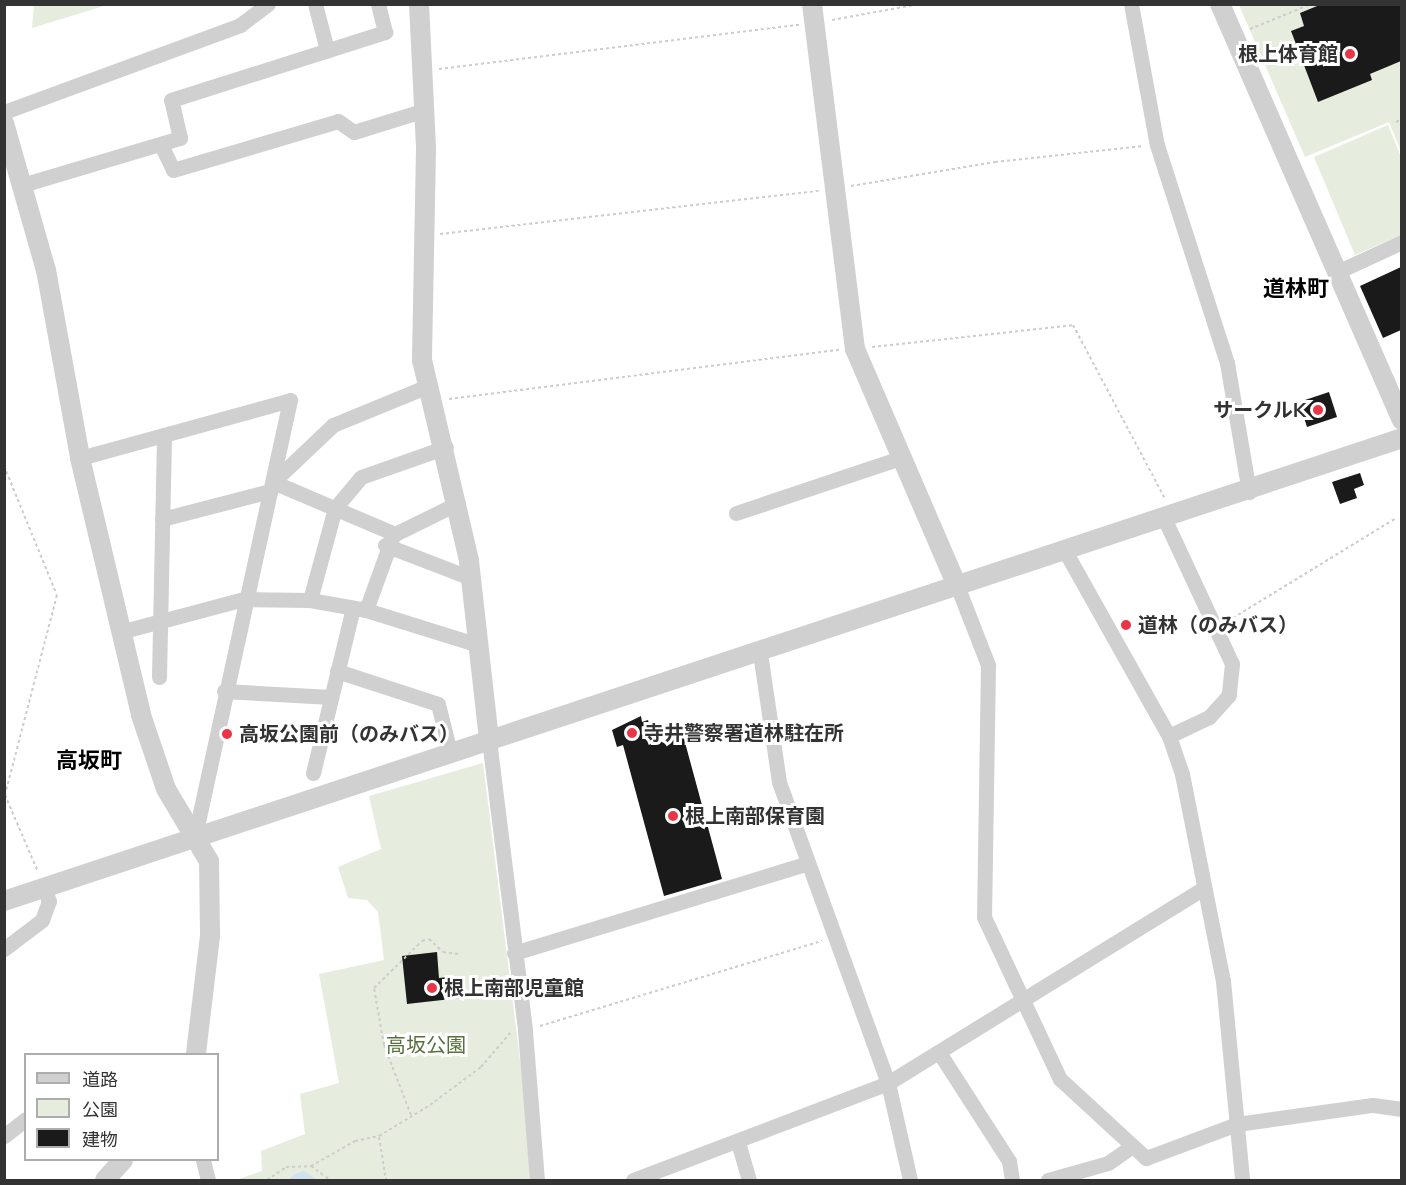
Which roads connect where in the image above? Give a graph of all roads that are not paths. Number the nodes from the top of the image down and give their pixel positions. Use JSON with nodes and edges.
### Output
{"nodes":[{"id":1,"x":268,"y":4,"type":"edge"},
{"id":2,"x":315,"y":4,"type":"edge"},
{"id":3,"x":378,"y":4,"type":"edge"},
{"id":4,"x":419,"y":4,"type":"edge"},
{"id":5,"x":1131,"y":4,"type":"edge"},
{"id":6,"x":1220,"y":4,"type":"edge"},
{"id":7,"x":813,"y":14,"type":"edge"},
{"id":8,"x":327,"y":50,"type":"junction"},
{"id":9,"x":424,"y":110,"type":"junction"},
{"id":10,"x":4,"y":112,"type":"edge"},
{"id":11,"x":4,"y":123,"type":"edge"},
{"id":12,"x":162,"y":147,"type":"junction"},
{"id":13,"x":22,"y":185,"type":"junction"},
{"id":14,"x":1401,"y":242,"type":"edge"},
{"id":15,"x":1337,"y":272,"type":"junction"},
{"id":16,"x":430,"y":393,"type":"junction"},
{"id":17,"x":1401,"y":420,"type":"edge"},
{"id":18,"x":164,"y":435,"type":"junction"},
{"id":19,"x":1401,"y":438,"type":"edge"},
{"id":20,"x":446,"y":447,"type":"junction"},
{"id":21,"x":903,"y":457,"type":"junction"},
{"id":22,"x":80,"y":458,"type":"junction"},
{"id":23,"x":272,"y":487,"type":"junction"},
{"id":24,"x":1249,"y":492,"type":"junction"},
{"id":25,"x":458,"y":503,"type":"junction"},
{"id":26,"x":335,"y":508,"type":"junction"},
{"id":27,"x":736,"y":513,"type":"dead end"},
{"id":28,"x":1169,"y":517,"type":"junction"},
{"id":29,"x":162,"y":519,"type":"junction"},
{"id":30,"x":390,"y":539,"type":"junction"},
{"id":31,"x":1065,"y":551,"type":"junction"},
{"id":32,"x":471,"y":578,"type":"junction"},
{"id":33,"x":958,"y":588,"type":"junction"},
{"id":34,"x":244,"y":599,"type":"junction"},
{"id":35,"x":310,"y":600,"type":"junction"},
{"id":36,"x":360,"y":609,"type":"junction"},
{"id":37,"x":160,"y":618,"type":"junction"},
{"id":38,"x":120,"y":632,"type":"junction"},
{"id":39,"x":475,"y":644,"type":"junction"},
{"id":40,"x":760,"y":653,"type":"junction"},
{"id":41,"x":337,"y":671,"type":"junction"},
{"id":42,"x":159,"y":677,"type":"dead end"},
{"id":43,"x":224,"y":691,"type":"junction"},
{"id":44,"x":331,"y":697,"type":"junction"},
{"id":45,"x":1169,"y":736,"type":"junction"},
{"id":46,"x":489,"y":740,"type":"junction"},
{"id":47,"x":450,"y":752,"type":"junction"},
{"id":48,"x":313,"y":773,"type":"dead end"},
{"id":49,"x":194,"y":840,"type":"junction"},
{"id":50,"x":808,"y":863,"type":"junction"},
{"id":51,"x":45,"y":887,"type":"junction"},
{"id":52,"x":1204,"y":888,"type":"junction"},
{"id":53,"x":4,"y":901,"type":"edge"},
{"id":54,"x":4,"y":950,"type":"edge"},
{"id":55,"x":514,"y":953,"type":"junction"},
{"id":56,"x":1022,"y":1002,"type":"junction"},
{"id":57,"x":191,"y":1053,"type":"edge"},
{"id":58,"x":940,"y":1054,"type":"junction"},
{"id":59,"x":888,"y":1083,"type":"junction"},
{"id":60,"x":1401,"y":1109,"type":"edge"},
{"id":61,"x":24,"y":1121,"type":"edge"},
{"id":62,"x":1237,"y":1124,"type":"junction"},
{"id":63,"x":4,"y":1136,"type":"edge"},
{"id":64,"x":738,"y":1142,"type":"junction"},
{"id":65,"x":1131,"y":1147,"type":"junction"},
{"id":66,"x":122,"y":1161,"type":"edge"},
{"id":67,"x":203,"y":1161,"type":"edge"},
{"id":68,"x":105,"y":1180,"type":"edge"},
{"id":69,"x":208,"y":1180,"type":"edge"},
{"id":70,"x":537,"y":1180,"type":"edge"},
{"id":71,"x":633,"y":1180,"type":"edge"},
{"id":72,"x":750,"y":1180,"type":"edge"},
{"id":73,"x":910,"y":1180,"type":"edge"},
{"id":74,"x":1012,"y":1180,"type":"edge"},
{"id":75,"x":1048,"y":1180,"type":"edge"},
{"id":76,"x":1242,"y":1180,"type":"edge"}],
"edges":[{"from":1,"to":10,"type":"street"},
{"from":2,"to":8,"type":"street"},
{"from":3,"to":8,"type":"street"},
{"from":4,"to":9,"type":"street"},
{"from":5,"to":24,"type":"street"},
{"from":6,"to":15,"type":"street"},
{"from":7,"to":21,"type":"street"},
{"from":8,"to":12,"type":"street"},
{"from":9,"to":12,"type":"street"},
{"from":9,"to":16,"type":"street"},
{"from":11,"to":13,"type":"street"},
{"from":12,"to":13,"type":"street"},
{"from":13,"to":22,"type":"street"},
{"from":14,"to":15,"type":"street"},
{"from":15,"to":17,"type":"street"},
{"from":16,"to":20,"type":"street"},
{"from":16,"to":23,"type":"street"},
{"from":18,"to":22,"type":"street"},
{"from":18,"to":23,"type":"street"},
{"from":18,"to":29,"type":"street"},
{"from":19,"to":24,"type":"street"},
{"from":20,"to":25,"type":"street"},
{"from":20,"to":26,"type":"street"},
{"from":21,"to":27,"type":"street"},
{"from":21,"to":33,"type":"street"},
{"from":22,"to":38,"type":"street"},
{"from":23,"to":26,"type":"street"},
{"from":23,"to":29,"type":"street"},
{"from":23,"to":34,"type":"street"},
{"from":24,"to":28,"type":"street"},
{"from":25,"to":30,"type":"street"},
{"from":25,"to":32,"type":"street"},
{"from":26,"to":30,"type":"street"},
{"from":26,"to":35,"type":"street"},
{"from":28,"to":31,"type":"street"},
{"from":28,"to":45,"type":"street"},
{"from":29,"to":37,"type":"street"},
{"from":30,"to":32,"type":"street"},
{"from":30,"to":36,"type":"street"},
{"from":31,"to":33,"type":"street"},
{"from":31,"to":45,"type":"street"},
{"from":32,"to":39,"type":"street"},
{"from":33,"to":40,"type":"street"},
{"from":33,"to":56,"type":"street"},
{"from":34,"to":35,"type":"street"},
{"from":34,"to":37,"type":"street"},
{"from":34,"to":43,"type":"street"},
{"from":35,"to":36,"type":"street"},
{"from":36,"to":39,"type":"street"},
{"from":36,"to":41,"type":"street"},
{"from":37,"to":38,"type":"street"},
{"from":37,"to":42,"type":"street"},
{"from":38,"to":49,"type":"street"},
{"from":39,"to":46,"type":"street"},
{"from":40,"to":46,"type":"street"},
{"from":40,"to":50,"type":"street"},
{"from":41,"to":44,"type":"street"},
{"from":41,"to":47,"type":"street"},
{"from":43,"to":44,"type":"street"},
{"from":43,"to":49,"type":"street"},
{"from":44,"to":48,"type":"street"},
{"from":45,"to":52,"type":"street"},
{"from":46,"to":47,"type":"street"},
{"from":46,"to":55,"type":"street"},
{"from":47,"to":49,"type":"street"},
{"from":49,"to":51,"type":"street"},
{"from":49,"to":57,"type":"street"},
{"from":50,"to":55,"type":"street"},
{"from":50,"to":59,"type":"street"},
{"from":51,"to":53,"type":"street"},
{"from":51,"to":54,"type":"street"},
{"from":52,"to":56,"type":"street"},
{"from":52,"to":62,"type":"street"},
{"from":55,"to":70,"type":"street"},
{"from":56,"to":58,"type":"street"},
{"from":56,"to":65,"type":"street"},
{"from":58,"to":59,"type":"street"},
{"from":58,"to":74,"type":"street"},
{"from":59,"to":64,"type":"street"},
{"from":59,"to":73,"type":"street"},
{"from":60,"to":62,"type":"street"},
{"from":61,"to":63,"type":"street"},
{"from":62,"to":65,"type":"street"},
{"from":62,"to":76,"type":"street"},
{"from":64,"to":71,"type":"street"},
{"from":64,"to":72,"type":"street"},
{"from":65,"to":75,"type":"street"},
{"from":66,"to":68,"type":"street"},
{"from":67,"to":69,"type":"street"}]}
